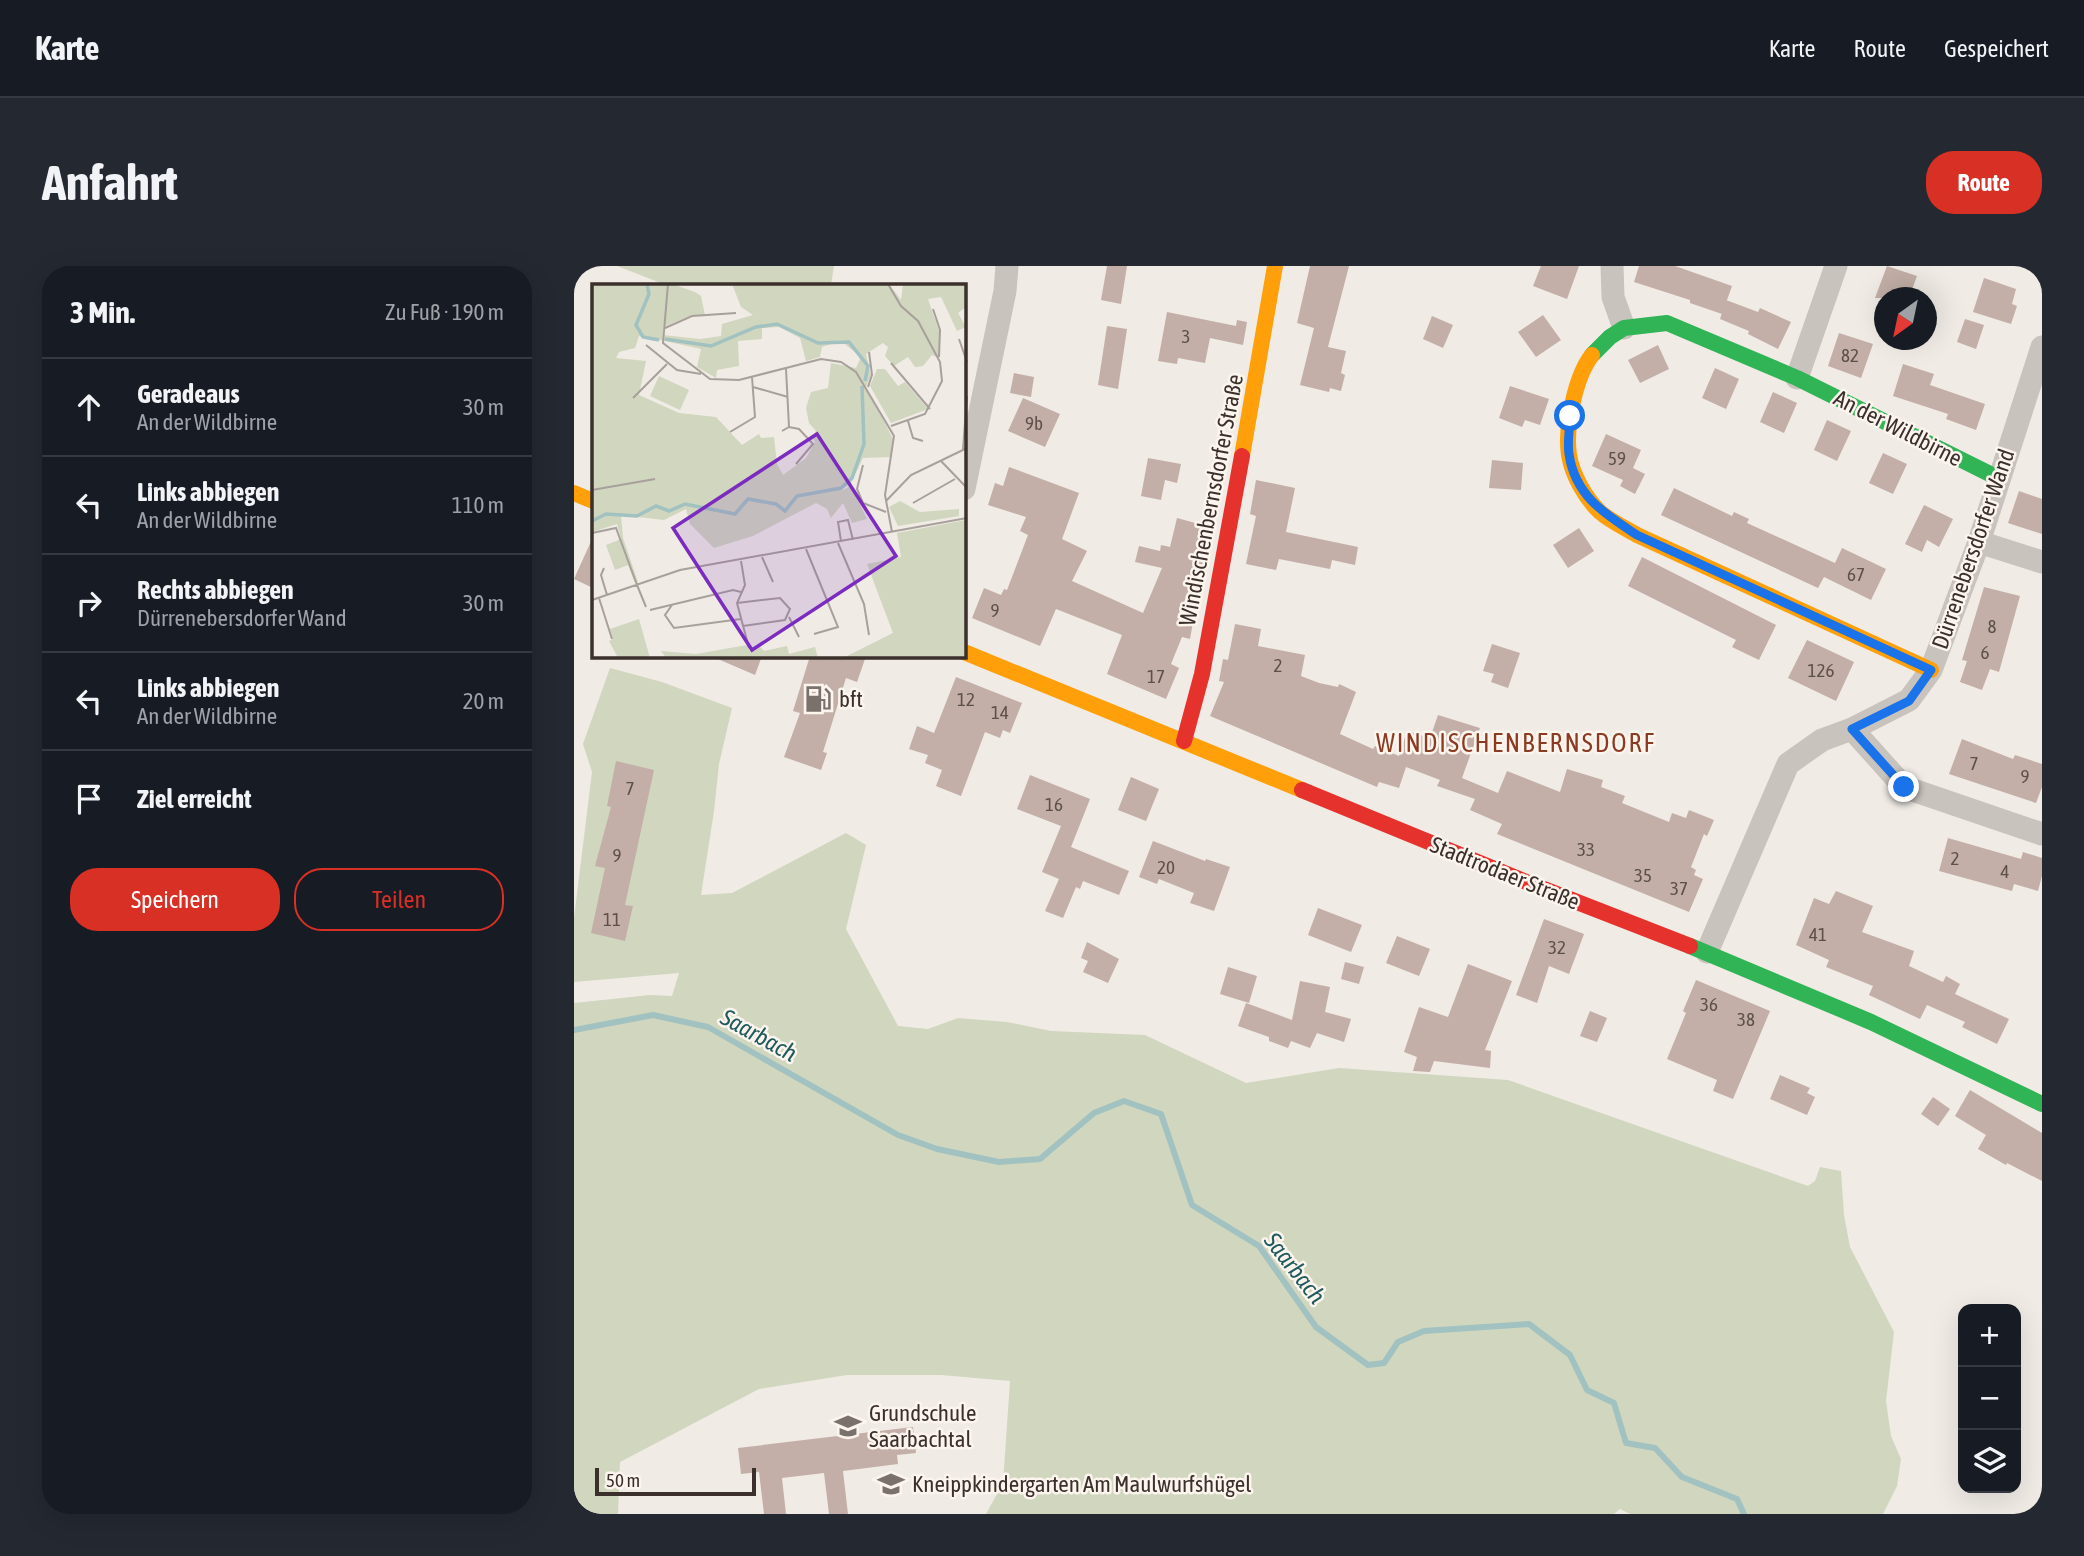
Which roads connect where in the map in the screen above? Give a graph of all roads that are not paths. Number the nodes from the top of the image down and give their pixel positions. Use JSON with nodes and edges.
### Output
{"nodes":[{"id":1,"x":1007,"y":266,"type":"edge"},
{"id":2,"x":1275,"y":266,"type":"edge"},
{"id":3,"x":1612,"y":266,"type":"edge"},
{"id":4,"x":1836,"y":266,"type":"edge"},
{"id":5,"x":1624,"y":328,"type":"junction"},
{"id":6,"x":2042,"y":347,"type":"edge"},
{"id":7,"x":1797,"y":377,"type":"junction"},
{"id":8,"x":1998,"y":478,"type":"junction"},
{"id":9,"x":966,"y":479,"type":"edge"},
{"id":10,"x":574,"y":493,"type":"edge"},
{"id":11,"x":592,"y":501,"type":"edge"},
{"id":12,"x":1979,"y":542,"type":"junction"},
{"id":13,"x":2042,"y":562,"type":"edge"},
{"id":14,"x":966,"y":653,"type":"edge"},
{"id":15,"x":1931,"y":670,"type":"junction"},
{"id":16,"x":1852,"y":729,"type":"junction"},
{"id":17,"x":1184,"y":741,"type":"junction"},
{"id":18,"x":2042,"y":834,"type":"edge"},
{"id":19,"x":1707,"y":952,"type":"junction"},
{"id":20,"x":2042,"y":1104,"type":"edge"}],
"edges":[{"from":1,"to":9,"type":"street"},
{"from":2,"to":17,"type":"street","name":"Windischenbernsdorfer Straße"},
{"from":3,"to":5,"type":"street"},
{"from":4,"to":7,"type":"street"},
{"from":5,"to":7,"type":"street","name":"An der Wildbirne"},
{"from":5,"to":15,"type":"street"},
{"from":6,"to":8,"type":"street","name":"Dürrenebersdorfer Wand"},
{"from":7,"to":8,"type":"street","name":"An der Wildbirne"},
{"from":8,"to":12,"type":"street","name":"Dürrenebersdorfer Wand"},
{"from":10,"to":11,"type":"street"},
{"from":12,"to":13,"type":"street"},
{"from":12,"to":15,"type":"street","name":"Dürrenebersdorfer Wand"},
{"from":14,"to":17,"type":"street","name":"Stadtrodaer Straße"},
{"from":15,"to":16,"type":"street","name":"Dürrenebersdorfer Wand"},
{"from":16,"to":18,"type":"street"},
{"from":16,"to":19,"type":"street","name":"Dürrenebersdorfer Wand"},
{"from":17,"to":19,"type":"street","name":"Stadtrodaer Straße"},
{"from":19,"to":20,"type":"street","name":"Stadtrodaer Straße"}]}
